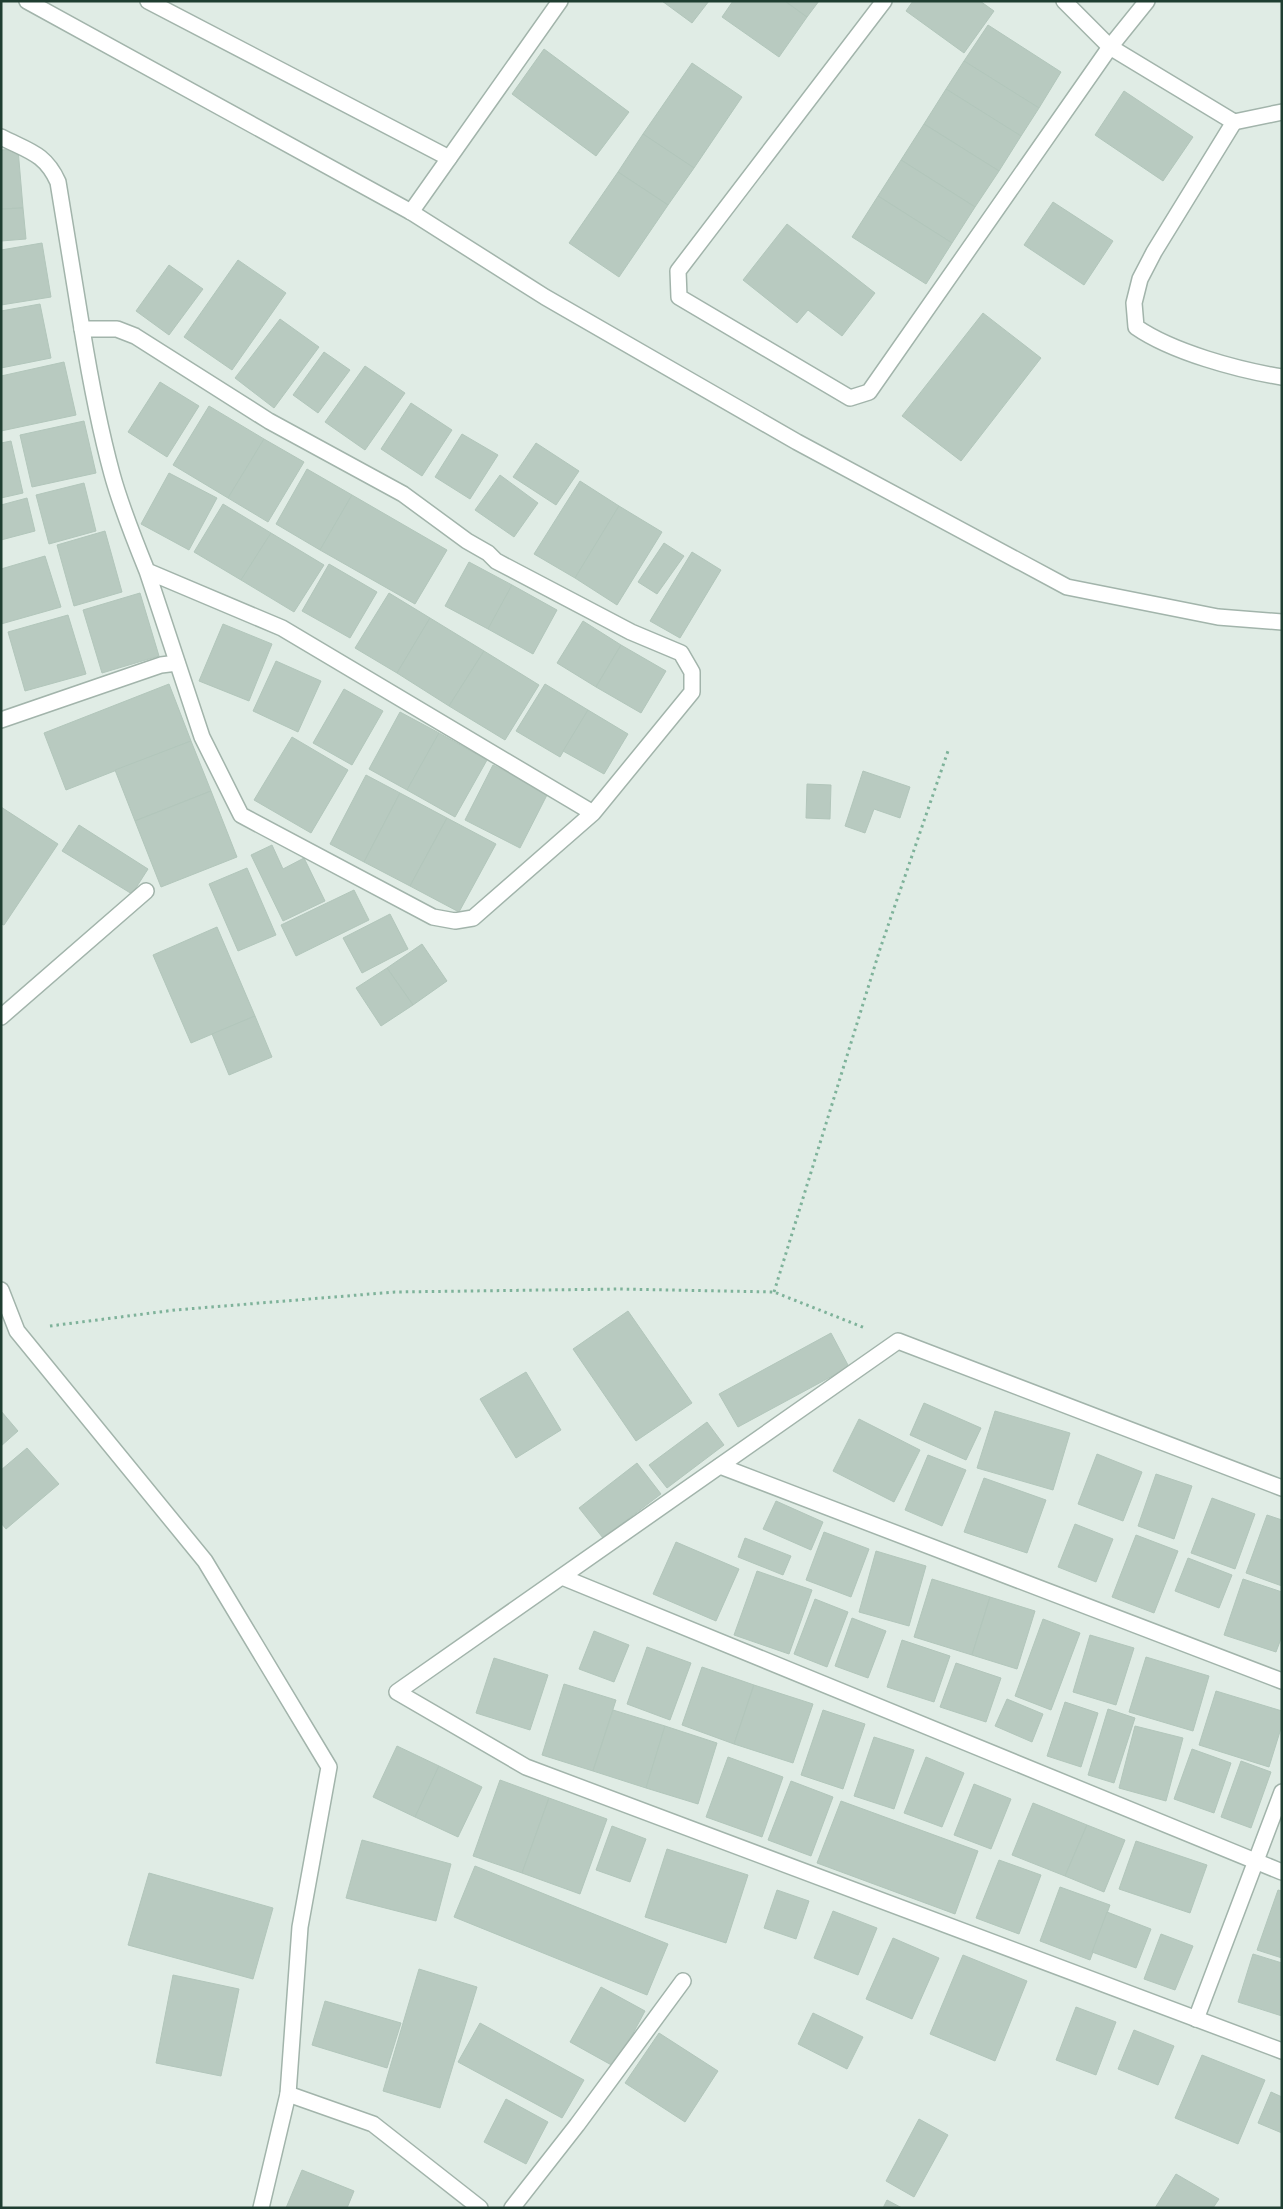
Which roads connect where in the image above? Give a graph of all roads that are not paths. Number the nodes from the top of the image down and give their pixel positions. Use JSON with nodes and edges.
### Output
{"nodes":[{"id":1,"x":27,"y":1,"type":"edge"},
{"id":2,"x":148,"y":1,"type":"edge"},
{"id":3,"x":560,"y":1,"type":"edge"},
{"id":4,"x":884,"y":1,"type":"edge"},
{"id":5,"x":1064,"y":1,"type":"edge"},
{"id":6,"x":1147,"y":1,"type":"edge"},
{"id":7,"x":1110,"y":47,"type":"junction"},
{"id":8,"x":1282,"y":112,"type":"edge"},
{"id":9,"x":1234,"y":122,"type":"junction"},
{"id":10,"x":1,"y":137,"type":"edge"},
{"id":11,"x":449,"y":158,"type":"junction"},
{"id":12,"x":411,"y":212,"type":"junction"},
{"id":13,"x":82,"y":328,"type":"junction"},
{"id":14,"x":1282,"y":377,"type":"edge"},
{"id":15,"x":147,"y":571,"type":"junction"},
{"id":16,"x":1282,"y":622,"type":"edge"},
{"id":17,"x":177,"y":664,"type":"junction"},
{"id":18,"x":2,"y":718,"type":"edge"},
{"id":19,"x":593,"y":813,"type":"junction"},
{"id":20,"x":146,"y":892,"type":"dead end"},
{"id":21,"x":1,"y":1017,"type":"edge"},
{"id":22,"x":1,"y":1290,"type":"edge"},
{"id":23,"x":720,"y":1466,"type":"junction"},
{"id":24,"x":1282,"y":1488,"type":"edge"},
{"id":25,"x":562,"y":1577,"type":"junction"},
{"id":26,"x":1282,"y":1680,"type":"edge"},
{"id":27,"x":1282,"y":1792,"type":"edge"},
{"id":28,"x":1255,"y":1861,"type":"junction"},
{"id":29,"x":1282,"y":1872,"type":"edge"},
{"id":30,"x":683,"y":1981,"type":"dead end"},
{"id":31,"x":1196,"y":2019,"type":"junction"},
{"id":32,"x":1282,"y":2051,"type":"edge"},
{"id":33,"x":288,"y":2094,"type":"junction"},
{"id":34,"x":261,"y":2208,"type":"edge"},
{"id":35,"x":480,"y":2208,"type":"edge"},
{"id":36,"x":512,"y":2208,"type":"edge"}],
"edges":[{"from":1,"to":12,"type":"street"},
{"from":2,"to":11,"type":"street"},
{"from":3,"to":11,"type":"street"},
{"from":4,"to":7,"type":"street"},
{"from":5,"to":7,"type":"street"},
{"from":6,"to":7,"type":"street"},
{"from":7,"to":9,"type":"street"},
{"from":8,"to":9,"type":"street"},
{"from":9,"to":14,"type":"street"},
{"from":10,"to":13,"type":"street"},
{"from":11,"to":12,"type":"street"},
{"from":12,"to":16,"type":"street"},
{"from":13,"to":15,"type":"street"},
{"from":13,"to":19,"type":"street"},
{"from":15,"to":17,"type":"street"},
{"from":15,"to":19,"type":"street"},
{"from":17,"to":18,"type":"street"},
{"from":17,"to":19,"type":"street"},
{"from":20,"to":21,"type":"street"},
{"from":22,"to":33,"type":"street"},
{"from":23,"to":24,"type":"street"},
{"from":23,"to":25,"type":"street"},
{"from":23,"to":26,"type":"street"},
{"from":25,"to":28,"type":"street"},
{"from":25,"to":31,"type":"street"},
{"from":27,"to":28,"type":"street"},
{"from":28,"to":29,"type":"street"},
{"from":28,"to":31,"type":"street"},
{"from":30,"to":36,"type":"street"},
{"from":31,"to":32,"type":"street"},
{"from":33,"to":34,"type":"street"},
{"from":33,"to":35,"type":"street"}]}
